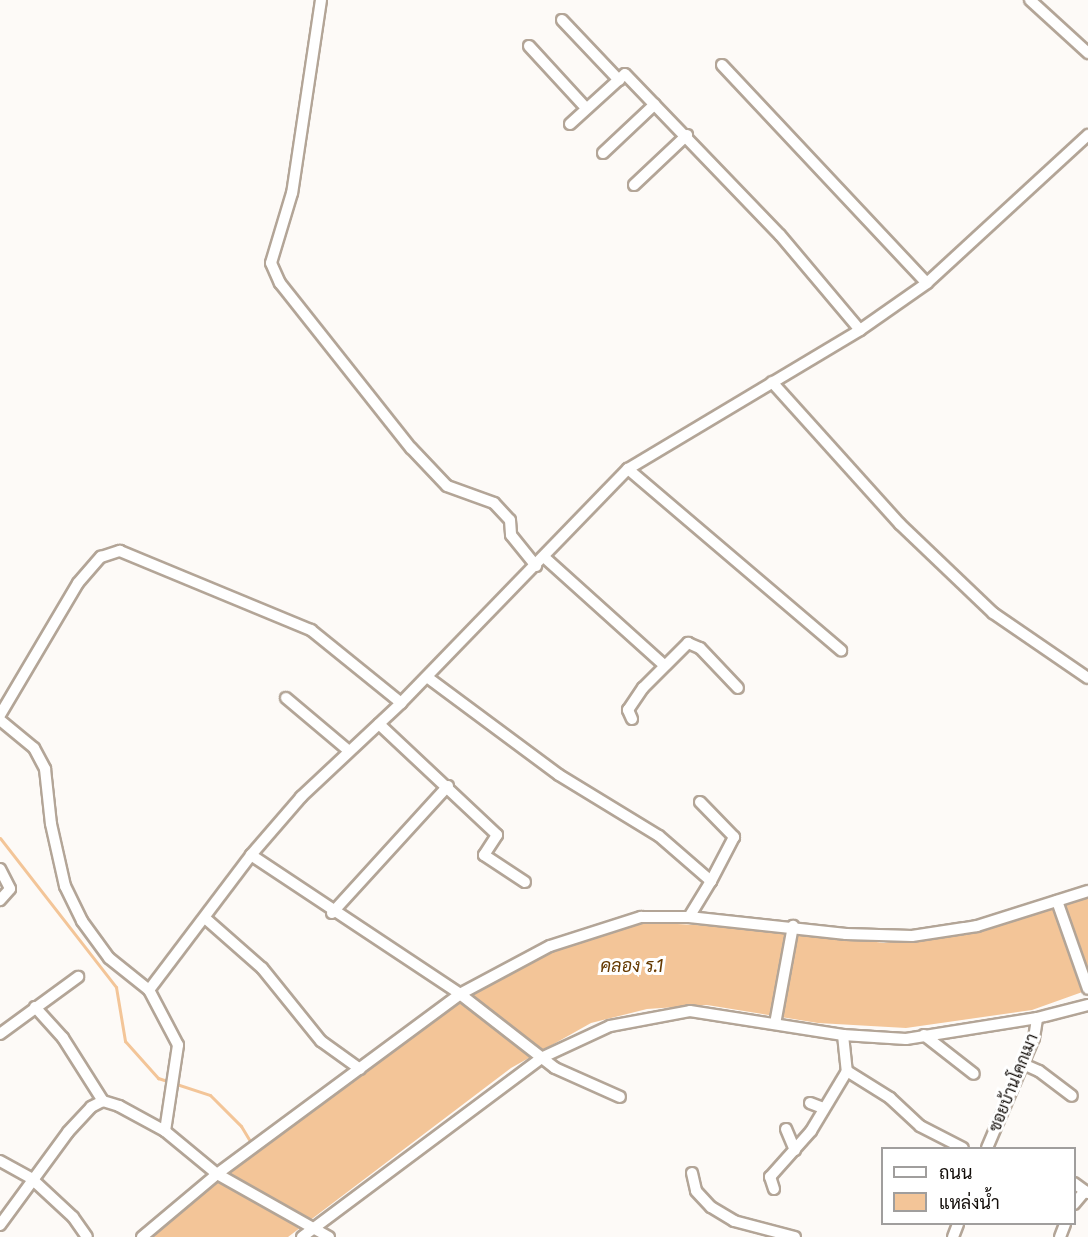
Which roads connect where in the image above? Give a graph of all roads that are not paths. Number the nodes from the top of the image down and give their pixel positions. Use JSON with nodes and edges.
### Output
{"nodes":[{"id":1,"x":321,"y":0,"type":"edge"},
{"id":2,"x":1030,"y":0,"type":"edge"},
{"id":3,"x":562,"y":20,"type":"dead end"},
{"id":4,"x":529,"y":46,"type":"dead end"},
{"id":5,"x":1088,"y":53,"type":"edge"},
{"id":6,"x":722,"y":65,"type":"dead end"},
{"id":7,"x":619,"y":80,"type":"junction"},
{"id":8,"x":655,"y":104,"type":"junction"},
{"id":9,"x":586,"y":108,"type":"junction"},
{"id":10,"x":570,"y":124,"type":"dead end"},
{"id":11,"x":687,"y":135,"type":"junction"},
{"id":12,"x":1088,"y":135,"type":"edge"},
{"id":13,"x":603,"y":153,"type":"dead end"},
{"id":14,"x":634,"y":185,"type":"dead end"},
{"id":15,"x":927,"y":282,"type":"junction"},
{"id":16,"x":860,"y":330,"type":"junction"},
{"id":17,"x":772,"y":382,"type":"junction"},
{"id":18,"x":628,"y":469,"type":"junction"},
{"id":19,"x":544,"y":557,"type":"junction"},
{"id":20,"x":536,"y":566,"type":"junction"},
{"id":21,"x":841,"y":650,"type":"dead end"},
{"id":22,"x":664,"y":665,"type":"junction"},
{"id":23,"x":427,"y":677,"type":"junction"},
{"id":24,"x":1088,"y":678,"type":"edge"},
{"id":25,"x":738,"y":688,"type":"dead end"},
{"id":26,"x":286,"y":698,"type":"dead end"},
{"id":27,"x":401,"y":703,"type":"junction"},
{"id":28,"x":0,"y":715,"type":"edge"},
{"id":29,"x":632,"y":719,"type":"dead end"},
{"id":30,"x":0,"y":720,"type":"edge"},
{"id":31,"x":379,"y":724,"type":"junction"},
{"id":32,"x":349,"y":751,"type":"junction"},
{"id":33,"x":448,"y":786,"type":"junction"},
{"id":34,"x":700,"y":802,"type":"dead end"},
{"id":35,"x":251,"y":855,"type":"junction"},
{"id":36,"x":0,"y":869,"type":"edge"},
{"id":37,"x":711,"y":881,"type":"junction"},
{"id":38,"x":525,"y":882,"type":"dead end"},
{"id":39,"x":1088,"y":891,"type":"edge"},
{"id":40,"x":0,"y":900,"type":"edge"},
{"id":41,"x":1058,"y":905,"type":"junction"},
{"id":42,"x":332,"y":912,"type":"junction"},
{"id":43,"x":689,"y":917,"type":"junction"},
{"id":44,"x":205,"y":918,"type":"junction"},
{"id":45,"x":793,"y":926,"type":"junction"},
{"id":46,"x":78,"y":977,"type":"dead end"},
{"id":47,"x":1088,"y":989,"type":"edge"},
{"id":48,"x":149,"y":990,"type":"junction"},
{"id":49,"x":460,"y":994,"type":"junction"},
{"id":50,"x":1088,"y":1005,"type":"edge"},
{"id":51,"x":35,"y":1007,"type":"junction"},
{"id":52,"x":1037,"y":1018,"type":"junction"},
{"id":53,"x":775,"y":1024,"type":"junction"},
{"id":54,"x":0,"y":1034,"type":"edge"},
{"id":55,"x":843,"y":1035,"type":"junction"},
{"id":56,"x":924,"y":1035,"type":"junction"},
{"id":57,"x":541,"y":1058,"type":"junction"},
{"id":58,"x":1023,"y":1064,"type":"junction"},
{"id":59,"x":360,"y":1069,"type":"junction"},
{"id":60,"x":847,"y":1071,"type":"junction"},
{"id":61,"x":974,"y":1074,"type":"dead end"},
{"id":62,"x":1072,"y":1096,"type":"dead end"},
{"id":63,"x":620,"y":1097,"type":"dead end"},
{"id":64,"x":103,"y":1101,"type":"junction"},
{"id":65,"x":810,"y":1103,"type":"dead end"},
{"id":66,"x":823,"y":1108,"type":"junction"},
{"id":67,"x":786,"y":1129,"type":"dead end"},
{"id":68,"x":165,"y":1131,"type":"junction"},
{"id":69,"x":945,"y":1145,"type":"edge"},
{"id":70,"x":988,"y":1147,"type":"edge"},
{"id":71,"x":795,"y":1150,"type":"junction"},
{"id":72,"x":0,"y":1161,"type":"edge"},
{"id":73,"x":692,"y":1173,"type":"dead end"},
{"id":74,"x":218,"y":1174,"type":"junction"},
{"id":75,"x":32,"y":1179,"type":"junction"},
{"id":76,"x":774,"y":1189,"type":"dead end"},
{"id":77,"x":0,"y":1225,"type":"edge"},
{"id":78,"x":314,"y":1227,"type":"junction"},
{"id":79,"x":87,"y":1237,"type":"edge"},
{"id":80,"x":142,"y":1237,"type":"edge"},
{"id":81,"x":302,"y":1237,"type":"edge"},
{"id":82,"x":329,"y":1237,"type":"edge"},
{"id":83,"x":795,"y":1237,"type":"edge"}],
"edges":[{"from":1,"to":20,"type":"street"},
{"from":2,"to":5,"type":"street"},
{"from":3,"to":7,"type":"street"},
{"from":4,"to":9,"type":"street"},
{"from":6,"to":15,"type":"street"},
{"from":7,"to":8,"type":"street"},
{"from":7,"to":9,"type":"street"},
{"from":8,"to":11,"type":"street"},
{"from":8,"to":13,"type":"street"},
{"from":9,"to":10,"type":"street"},
{"from":11,"to":14,"type":"street"},
{"from":11,"to":16,"type":"street"},
{"from":12,"to":15,"type":"street"},
{"from":15,"to":16,"type":"street"},
{"from":16,"to":17,"type":"street"},
{"from":17,"to":18,"type":"street"},
{"from":17,"to":24,"type":"street"},
{"from":18,"to":19,"type":"street"},
{"from":18,"to":21,"type":"street"},
{"from":19,"to":20,"type":"street"},
{"from":19,"to":22,"type":"street"},
{"from":20,"to":23,"type":"street"},
{"from":22,"to":25,"type":"street"},
{"from":22,"to":29,"type":"street"},
{"from":23,"to":27,"type":"street"},
{"from":23,"to":37,"type":"street"},
{"from":26,"to":32,"type":"street"},
{"from":27,"to":28,"type":"street"},
{"from":27,"to":31,"type":"street"},
{"from":30,"to":48,"type":"street"},
{"from":31,"to":32,"type":"street"},
{"from":31,"to":33,"type":"street"},
{"from":32,"to":35,"type":"street"},
{"from":33,"to":38,"type":"street"},
{"from":33,"to":42,"type":"street"},
{"from":34,"to":37,"type":"street"},
{"from":35,"to":42,"type":"street"},
{"from":35,"to":44,"type":"street"},
{"from":36,"to":40,"type":"street"},
{"from":37,"to":43,"type":"street"},
{"from":39,"to":41,"type":"street"},
{"from":41,"to":45,"type":"street"},
{"from":41,"to":47,"type":"street"},
{"from":42,"to":49,"type":"street"},
{"from":43,"to":45,"type":"street"},
{"from":43,"to":49,"type":"street"},
{"from":44,"to":48,"type":"street"},
{"from":44,"to":59,"type":"street"},
{"from":45,"to":53,"type":"street"},
{"from":46,"to":51,"type":"street"},
{"from":48,"to":68,"type":"street"},
{"from":49,"to":57,"type":"street"},
{"from":49,"to":59,"type":"street"},
{"from":50,"to":52,"type":"street"},
{"from":51,"to":54,"type":"street"},
{"from":51,"to":64,"type":"street"},
{"from":52,"to":56,"type":"street"},
{"from":52,"to":58,"type":"street","name":"ซอยบ้านโคกเมา"},
{"from":53,"to":55,"type":"street"},
{"from":53,"to":57,"type":"street"},
{"from":55,"to":56,"type":"street"},
{"from":55,"to":60,"type":"street"},
{"from":56,"to":61,"type":"street"},
{"from":57,"to":63,"type":"street"},
{"from":57,"to":78,"type":"street"},
{"from":58,"to":62,"type":"street"},
{"from":58,"to":70,"type":"street","name":"ซอยบ้านโคกเมา"},
{"from":59,"to":74,"type":"street"},
{"from":60,"to":66,"type":"street"},
{"from":60,"to":69,"type":"street"},
{"from":64,"to":68,"type":"street"},
{"from":64,"to":75,"type":"street"},
{"from":65,"to":66,"type":"street"},
{"from":66,"to":71,"type":"street"},
{"from":67,"to":71,"type":"street"},
{"from":68,"to":74,"type":"street"},
{"from":71,"to":76,"type":"street"},
{"from":72,"to":75,"type":"street"},
{"from":73,"to":83,"type":"street"},
{"from":74,"to":78,"type":"street"},
{"from":74,"to":80,"type":"street"},
{"from":75,"to":77,"type":"street"},
{"from":75,"to":79,"type":"street"},
{"from":78,"to":81,"type":"street"},
{"from":78,"to":82,"type":"street"}]}
